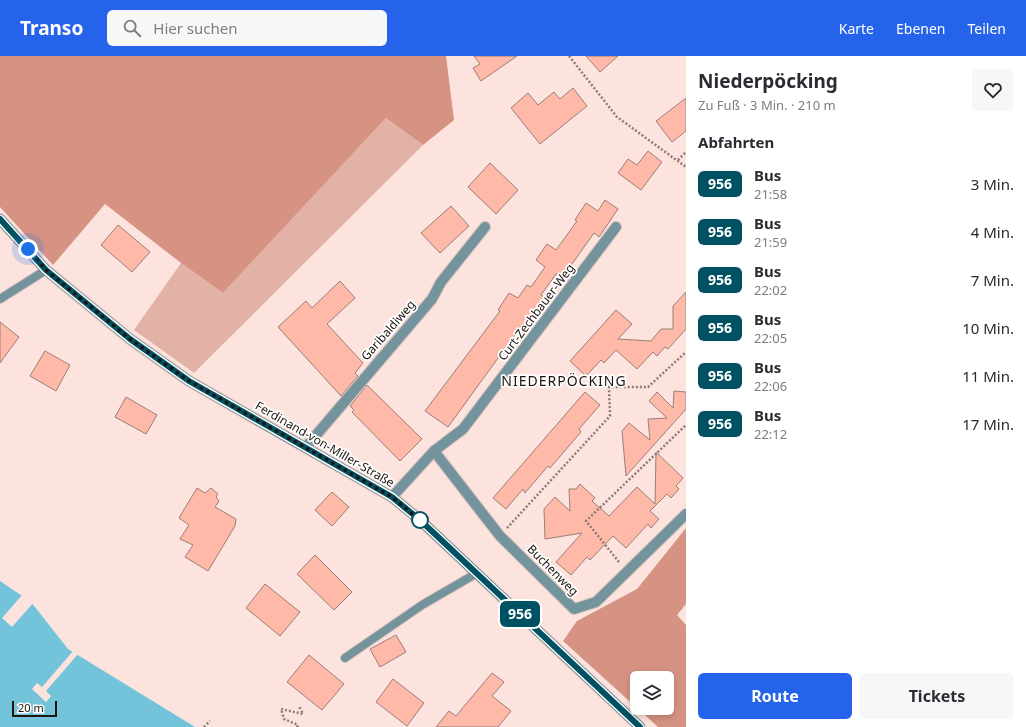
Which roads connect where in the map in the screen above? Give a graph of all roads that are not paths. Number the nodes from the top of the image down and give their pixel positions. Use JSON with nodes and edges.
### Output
{"nodes":[{"id":1,"x":0,"y":219,"type":"edge"},
{"id":2,"x":485,"y":227,"type":"dead end"},
{"id":3,"x":616,"y":227,"type":"dead end"},
{"id":4,"x":46,"y":270,"type":"junction"},
{"id":5,"x":0,"y":299,"type":"edge"},
{"id":6,"x":306,"y":446,"type":"junction"},
{"id":7,"x":434,"y":451,"type":"junction"},
{"id":8,"x":392,"y":497,"type":"junction"},
{"id":9,"x":686,"y":514,"type":"edge"},
{"id":10,"x":477,"y":573,"type":"junction"},
{"id":11,"x":345,"y":658,"type":"dead end"},
{"id":12,"x":640,"y":727,"type":"edge"}],
"edges":[{"from":1,"to":4,"type":"main road","name":"Ferdinand-von-Miller-Straße"},
{"from":2,"to":6,"type":"street","name":"Garibaldiweg"},
{"from":3,"to":7,"type":"street","name":"Curt-Zechbauer-Weg"},
{"from":4,"to":5,"type":"lane"},
{"from":4,"to":6,"type":"main road","name":"Ferdinand-von-Miller-Straße"},
{"from":6,"to":8,"type":"main road","name":"Ferdinand-von-Miller-Straße"},
{"from":7,"to":8,"type":"street","name":"Curt-Zechbauer-Weg"},
{"from":7,"to":9,"type":"street","name":"Buchenweg"},
{"from":8,"to":10,"type":"main road","name":"Ferdinand-von-Miller-Straße"},
{"from":10,"to":11,"type":"lane"},
{"from":10,"to":12,"type":"main road","name":"Ferdinand-von-Miller-Straße"}]}
